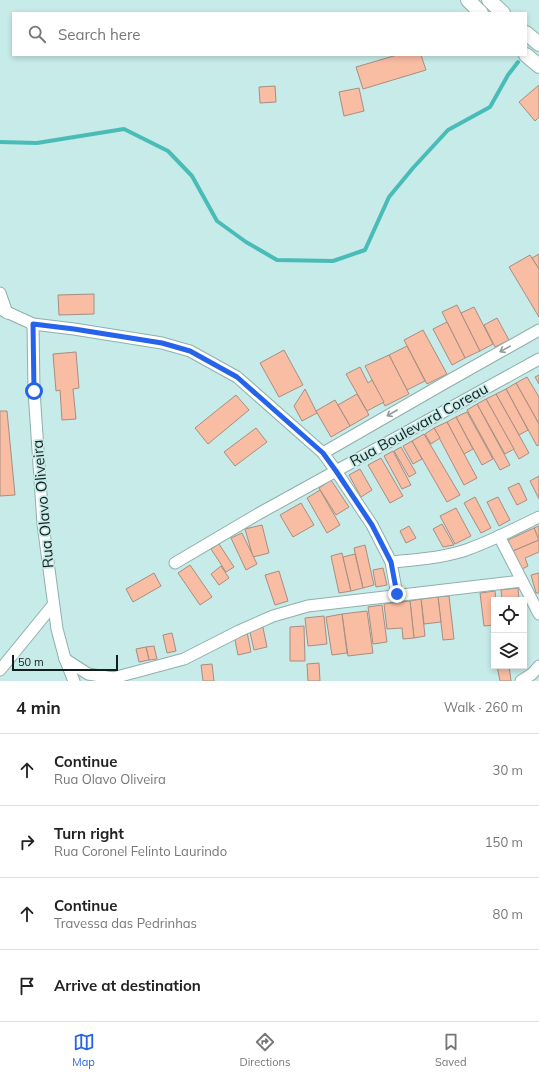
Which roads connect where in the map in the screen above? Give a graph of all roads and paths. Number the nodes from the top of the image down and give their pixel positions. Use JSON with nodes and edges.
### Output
{"nodes":[{"id":1,"x":468,"y":0,"type":"edge"},
{"id":2,"x":489,"y":0,"type":"edge"},
{"id":3,"x":480,"y":12,"type":"edge"},
{"id":4,"x":502,"y":12,"type":"edge"},
{"id":5,"x":527,"y":34,"type":"edge"},
{"id":6,"x":539,"y":44,"type":"edge"},
{"id":7,"x":527,"y":56,"type":"edge"},
{"id":8,"x":539,"y":66,"type":"edge"},
{"id":9,"x":0,"y":293,"type":"edge"},
{"id":10,"x":3,"y":311,"type":"edge"},
{"id":11,"x":33,"y":324,"type":"junction"},
{"id":12,"x":539,"y":330,"type":"edge"},
{"id":13,"x":539,"y":359,"type":"edge"},
{"id":14,"x":323,"y":453,"type":"junction"},
{"id":15,"x":336,"y":471,"type":"junction"},
{"id":16,"x":539,"y":517,"type":"edge"},
{"id":17,"x":499,"y":536,"type":"junction"},
{"id":18,"x":391,"y":562,"type":"junction"},
{"id":19,"x":175,"y":563,"type":"dead end"},
{"id":20,"x":522,"y":581,"type":"junction"},
{"id":21,"x":397,"y":594,"type":"junction"},
{"id":22,"x":53,"y":605,"type":"junction"},
{"id":23,"x":539,"y":614,"type":"edge"},
{"id":24,"x":65,"y":659,"type":"junction"},
{"id":25,"x":539,"y":666,"type":"edge"},
{"id":26,"x":0,"y":670,"type":"edge"},
{"id":27,"x":112,"y":679,"type":"edge"},
{"id":28,"x":74,"y":681,"type":"edge"},
{"id":29,"x":521,"y":681,"type":"edge"}],
"edges":[{"from":1,"to":3,"type":"street"},
{"from":2,"to":4,"type":"street"},
{"from":5,"to":6,"type":"street"},
{"from":7,"to":8,"type":"street"},
{"from":9,"to":10,"type":"street"},
{"from":10,"to":11,"type":"street"},
{"from":11,"to":14,"type":"street"},
{"from":11,"to":22,"type":"street","name":"Rua Olavo Oliveira"},
{"from":12,"to":14,"type":"street","name":"Rua Boulevard Coreau","one_way":true},
{"from":13,"to":15,"type":"street","name":"Rua Boulevard Coreau"},
{"from":14,"to":15,"type":"street"},
{"from":15,"to":18,"type":"street"},
{"from":15,"to":19,"type":"street","name":"Rua Boulevard Coreau"},
{"from":16,"to":17,"type":"street"},
{"from":17,"to":18,"type":"street"},
{"from":17,"to":20,"type":"street"},
{"from":18,"to":21,"type":"street"},
{"from":20,"to":21,"type":"street"},
{"from":20,"to":23,"type":"street"},
{"from":21,"to":27,"type":"street"},
{"from":22,"to":24,"type":"street","name":"Rua Olavo Oliveira"},
{"from":22,"to":26,"type":"street"},
{"from":24,"to":27,"type":"street"},
{"from":24,"to":28,"type":"street","name":"Rua Olavo Oliveira"},
{"from":25,"to":29,"type":"street"}]}
